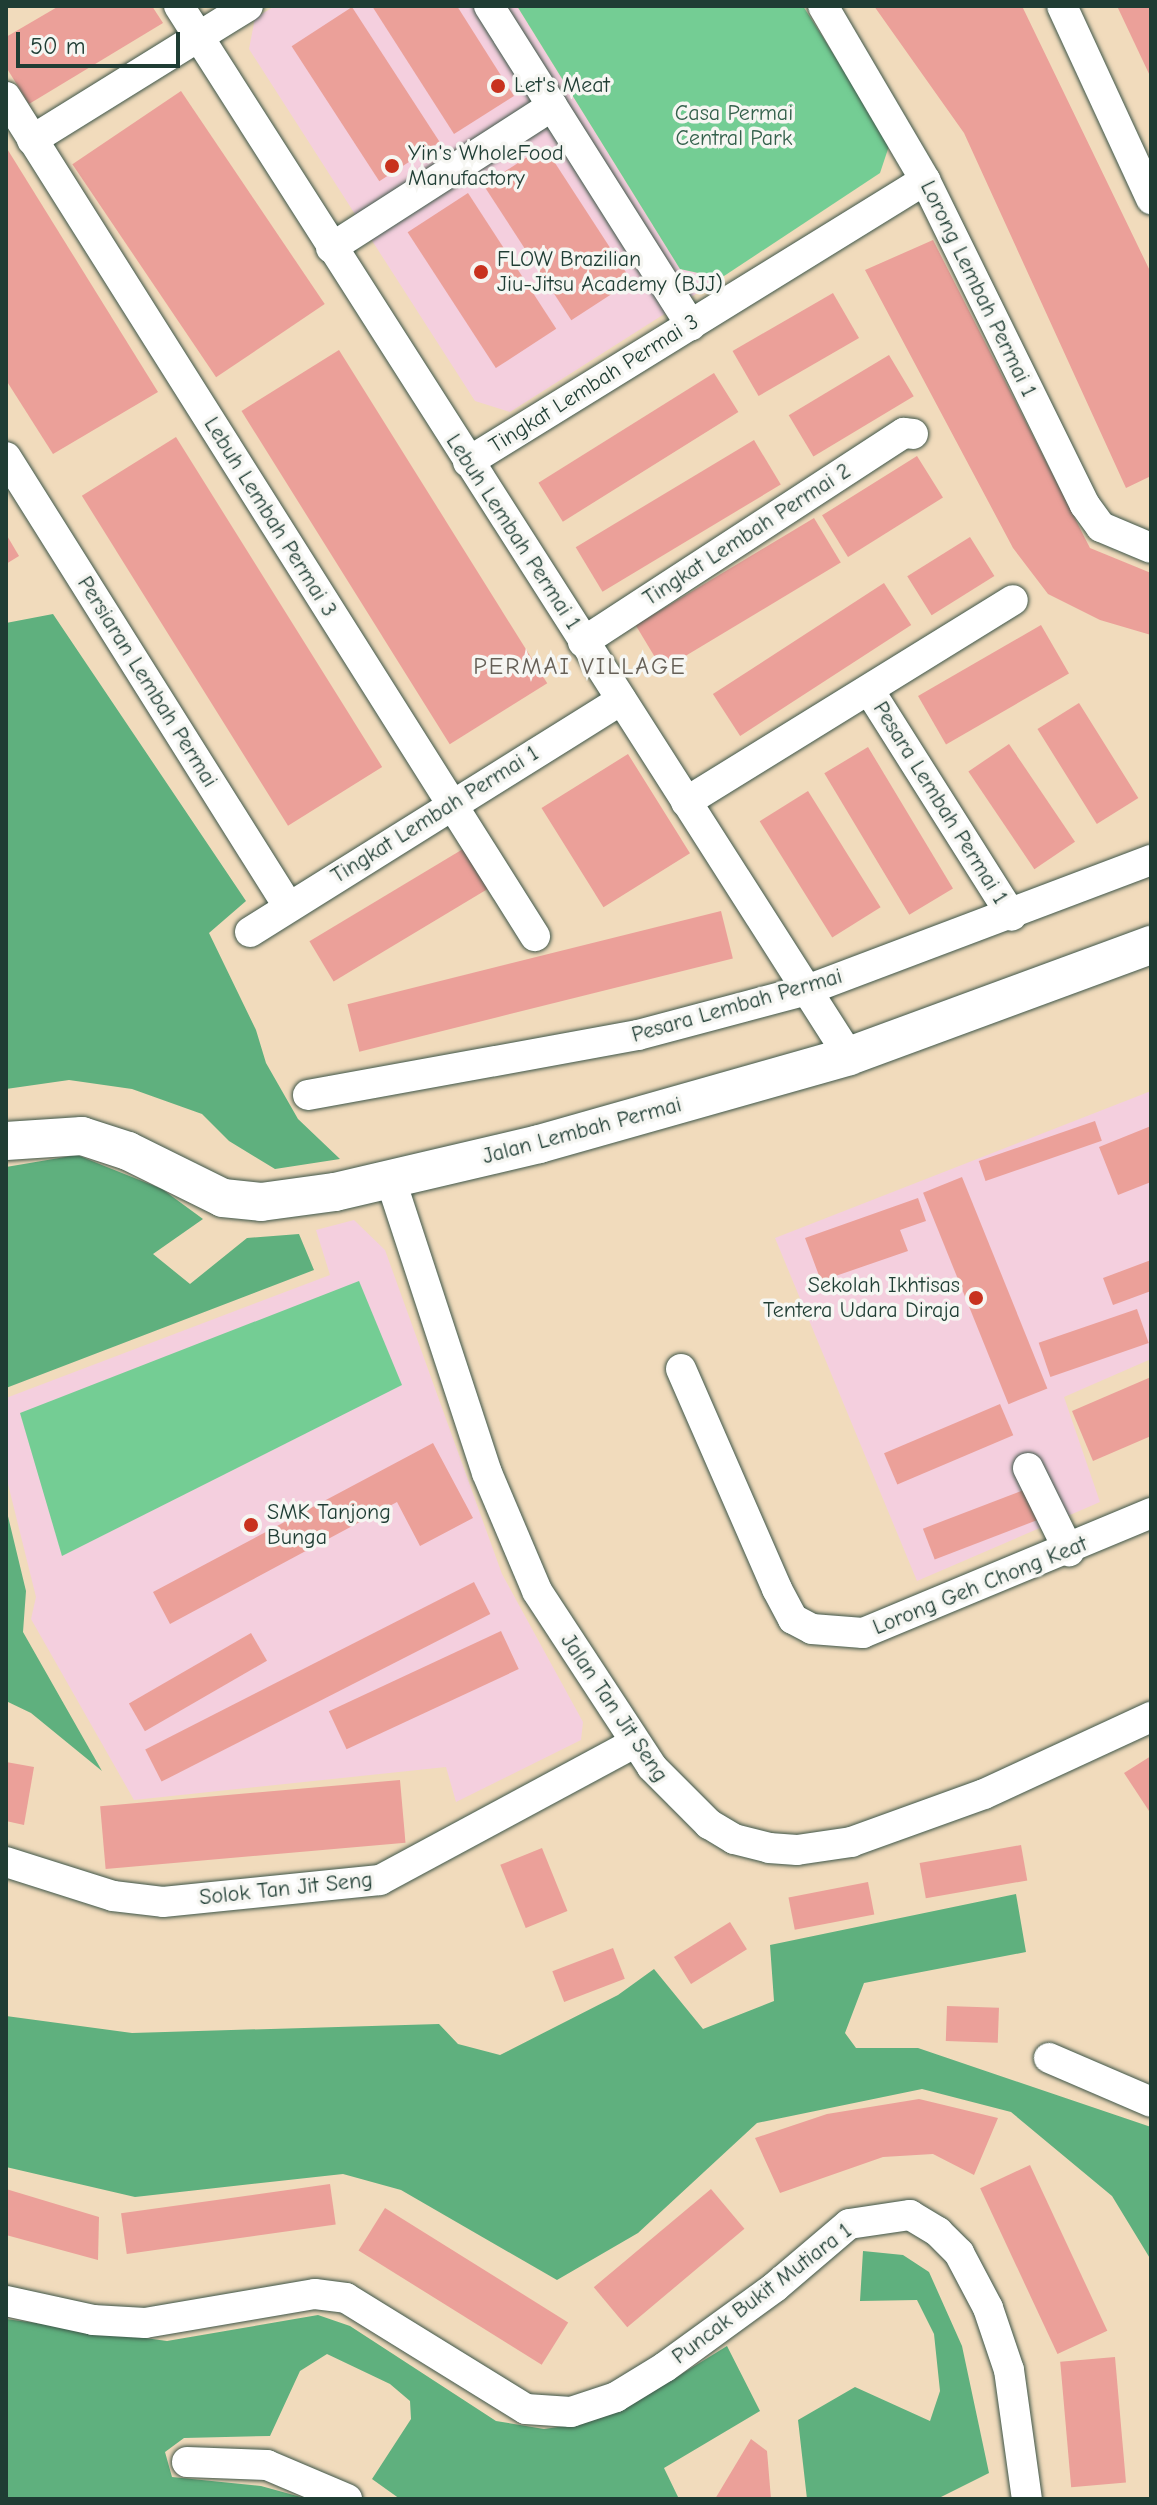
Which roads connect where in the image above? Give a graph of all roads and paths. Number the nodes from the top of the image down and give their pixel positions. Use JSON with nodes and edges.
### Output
{"nodes":[{"id":1,"x":179,"y":6,"type":"edge"},
{"id":2,"x":248,"y":6,"type":"edge"},
{"id":3,"x":489,"y":6,"type":"edge"},
{"id":4,"x":823,"y":6,"type":"edge"},
{"id":5,"x":1062,"y":6,"type":"edge"},
{"id":6,"x":198,"y":41,"type":"junction"},
{"id":7,"x":6,"y":97,"type":"edge"},
{"id":8,"x":552,"y":106,"type":"junction"},
{"id":9,"x":32,"y":140,"type":"junction"},
{"id":10,"x":925,"y":180,"type":"junction"},
{"id":11,"x":1151,"y":199,"type":"edge"},
{"id":12,"x":331,"y":248,"type":"junction"},
{"id":13,"x":691,"y":325,"type":"junction"},
{"id":14,"x":913,"y":434,"type":"dead end"},
{"id":15,"x":6,"y":457,"type":"edge"},
{"id":16,"x":468,"y":462,"type":"junction"},
{"id":17,"x":1151,"y":548,"type":"edge"},
{"id":18,"x":1013,"y":600,"type":"dead end"},
{"id":19,"x":583,"y":642,"type":"junction"},
{"id":20,"x":869,"y":690,"type":"junction"},
{"id":21,"x":621,"y":700,"type":"junction"},
{"id":22,"x":686,"y":802,"type":"junction"},
{"id":23,"x":453,"y":805,"type":"junction"},
{"id":24,"x":1151,"y":860,"type":"edge"},
{"id":25,"x":288,"y":906,"type":"junction"},
{"id":26,"x":1012,"y":916,"type":"junction"},
{"id":27,"x":250,"y":932,"type":"dead end"},
{"id":28,"x":535,"y":936,"type":"dead end"},
{"id":29,"x":1151,"y":945,"type":"edge"},
{"id":30,"x":807,"y":990,"type":"junction"},
{"id":31,"x":849,"y":1056,"type":"junction"},
{"id":32,"x":308,"y":1095,"type":"dead end"},
{"id":33,"x":6,"y":1141,"type":"edge"},
{"id":34,"x":391,"y":1181,"type":"junction"},
{"id":35,"x":681,"y":1369,"type":"dead end"},
{"id":36,"x":1028,"y":1468,"type":"dead end"},
{"id":37,"x":1151,"y":1513,"type":"edge"},
{"id":38,"x":1069,"y":1551,"type":"junction"},
{"id":39,"x":1151,"y":1717,"type":"edge"},
{"id":40,"x":634,"y":1743,"type":"junction"},
{"id":41,"x":6,"y":1862,"type":"edge"},
{"id":42,"x":1049,"y":2058,"type":"dead end"},
{"id":43,"x":1151,"y":2102,"type":"edge"},
{"id":44,"x":6,"y":2301,"type":"edge"},
{"id":45,"x":187,"y":2462,"type":"dead end"},
{"id":46,"x":347,"y":2499,"type":"edge"},
{"id":47,"x":1027,"y":2499,"type":"edge"}],
"edges":[{"from":1,"to":6,"type":"street","name":"Lebuh Lembah Permai 1"},
{"from":2,"to":6,"type":"street"},
{"from":3,"to":8,"type":"street"},
{"from":4,"to":10,"type":"street","name":"Lorong Lembah Permai 1"},
{"from":5,"to":11,"type":"street"},
{"from":6,"to":9,"type":"street"},
{"from":6,"to":12,"type":"street","name":"Lebuh Lembah Permai 1"},
{"from":7,"to":9,"type":"street","name":"Lebuh Lembah Permai 3"},
{"from":8,"to":12,"type":"street"},
{"from":8,"to":13,"type":"street"},
{"from":9,"to":23,"type":"street","name":"Lebuh Lembah Permai 3"},
{"from":10,"to":13,"type":"street","name":"Tingkat Lembah Permai 3"},
{"from":10,"to":17,"type":"street","name":"Lorong Lembah Permai 1"},
{"from":12,"to":16,"type":"street","name":"Lebuh Lembah Permai 1"},
{"from":13,"to":16,"type":"street","name":"Tingkat Lembah Permai 3"},
{"from":14,"to":19,"type":"street","name":"Tingkat Lembah Permai 2"},
{"from":15,"to":25,"type":"street","name":"Persiaran Lembah Permai"},
{"from":16,"to":19,"type":"street","name":"Lebuh Lembah Permai 1"},
{"from":18,"to":20,"type":"street","name":"Pesara Lembah Permai 1"},
{"from":19,"to":21,"type":"street","name":"Lebuh Lembah Permai 1"},
{"from":20,"to":22,"type":"street","name":"Pesara Lembah Permai 1"},
{"from":20,"to":26,"type":"street","name":"Pesara Lembah Permai 1"},
{"from":21,"to":22,"type":"street","name":"Lebuh Lembah Permai 1"},
{"from":21,"to":23,"type":"street","name":"Tingkat Lembah Permai 1"},
{"from":22,"to":30,"type":"street","name":"Lebuh Lembah Permai 1"},
{"from":23,"to":25,"type":"street","name":"Tingkat Lembah Permai 1"},
{"from":23,"to":28,"type":"street","name":"Lebuh Lembah Permai 3"},
{"from":24,"to":26,"type":"street","name":"Pesara Lembah Permai"},
{"from":25,"to":27,"type":"street","name":"Tingkat Lembah Permai 1"},
{"from":26,"to":30,"type":"street","name":"Pesara Lembah Permai"},
{"from":29,"to":31,"type":"main road","name":"Jalan Lembah Permai"},
{"from":30,"to":31,"type":"street","name":"Lebuh Lembah Permai 1"},
{"from":30,"to":32,"type":"street","name":"Pesara Lembah Permai"},
{"from":31,"to":34,"type":"main road","name":"Jalan Lembah Permai"},
{"from":33,"to":34,"type":"main road","name":"Jalan Lembah Permai"},
{"from":34,"to":40,"type":"street","name":"Jalan Tan Jit Seng"},
{"from":35,"to":38,"type":"street","name":"Lorong Geh Chong Keat"},
{"from":36,"to":38,"type":"street"},
{"from":37,"to":38,"type":"street","name":"Lorong Geh Chong Keat"},
{"from":39,"to":40,"type":"street","name":"Jalan Tan Jit Seng"},
{"from":40,"to":41,"type":"street","name":"Solok Tan Jit Seng"},
{"from":42,"to":43,"type":"street"},
{"from":44,"to":47,"type":"street","name":"Puncak Bukit Mutiara 1"},
{"from":45,"to":46,"type":"street"}]}
